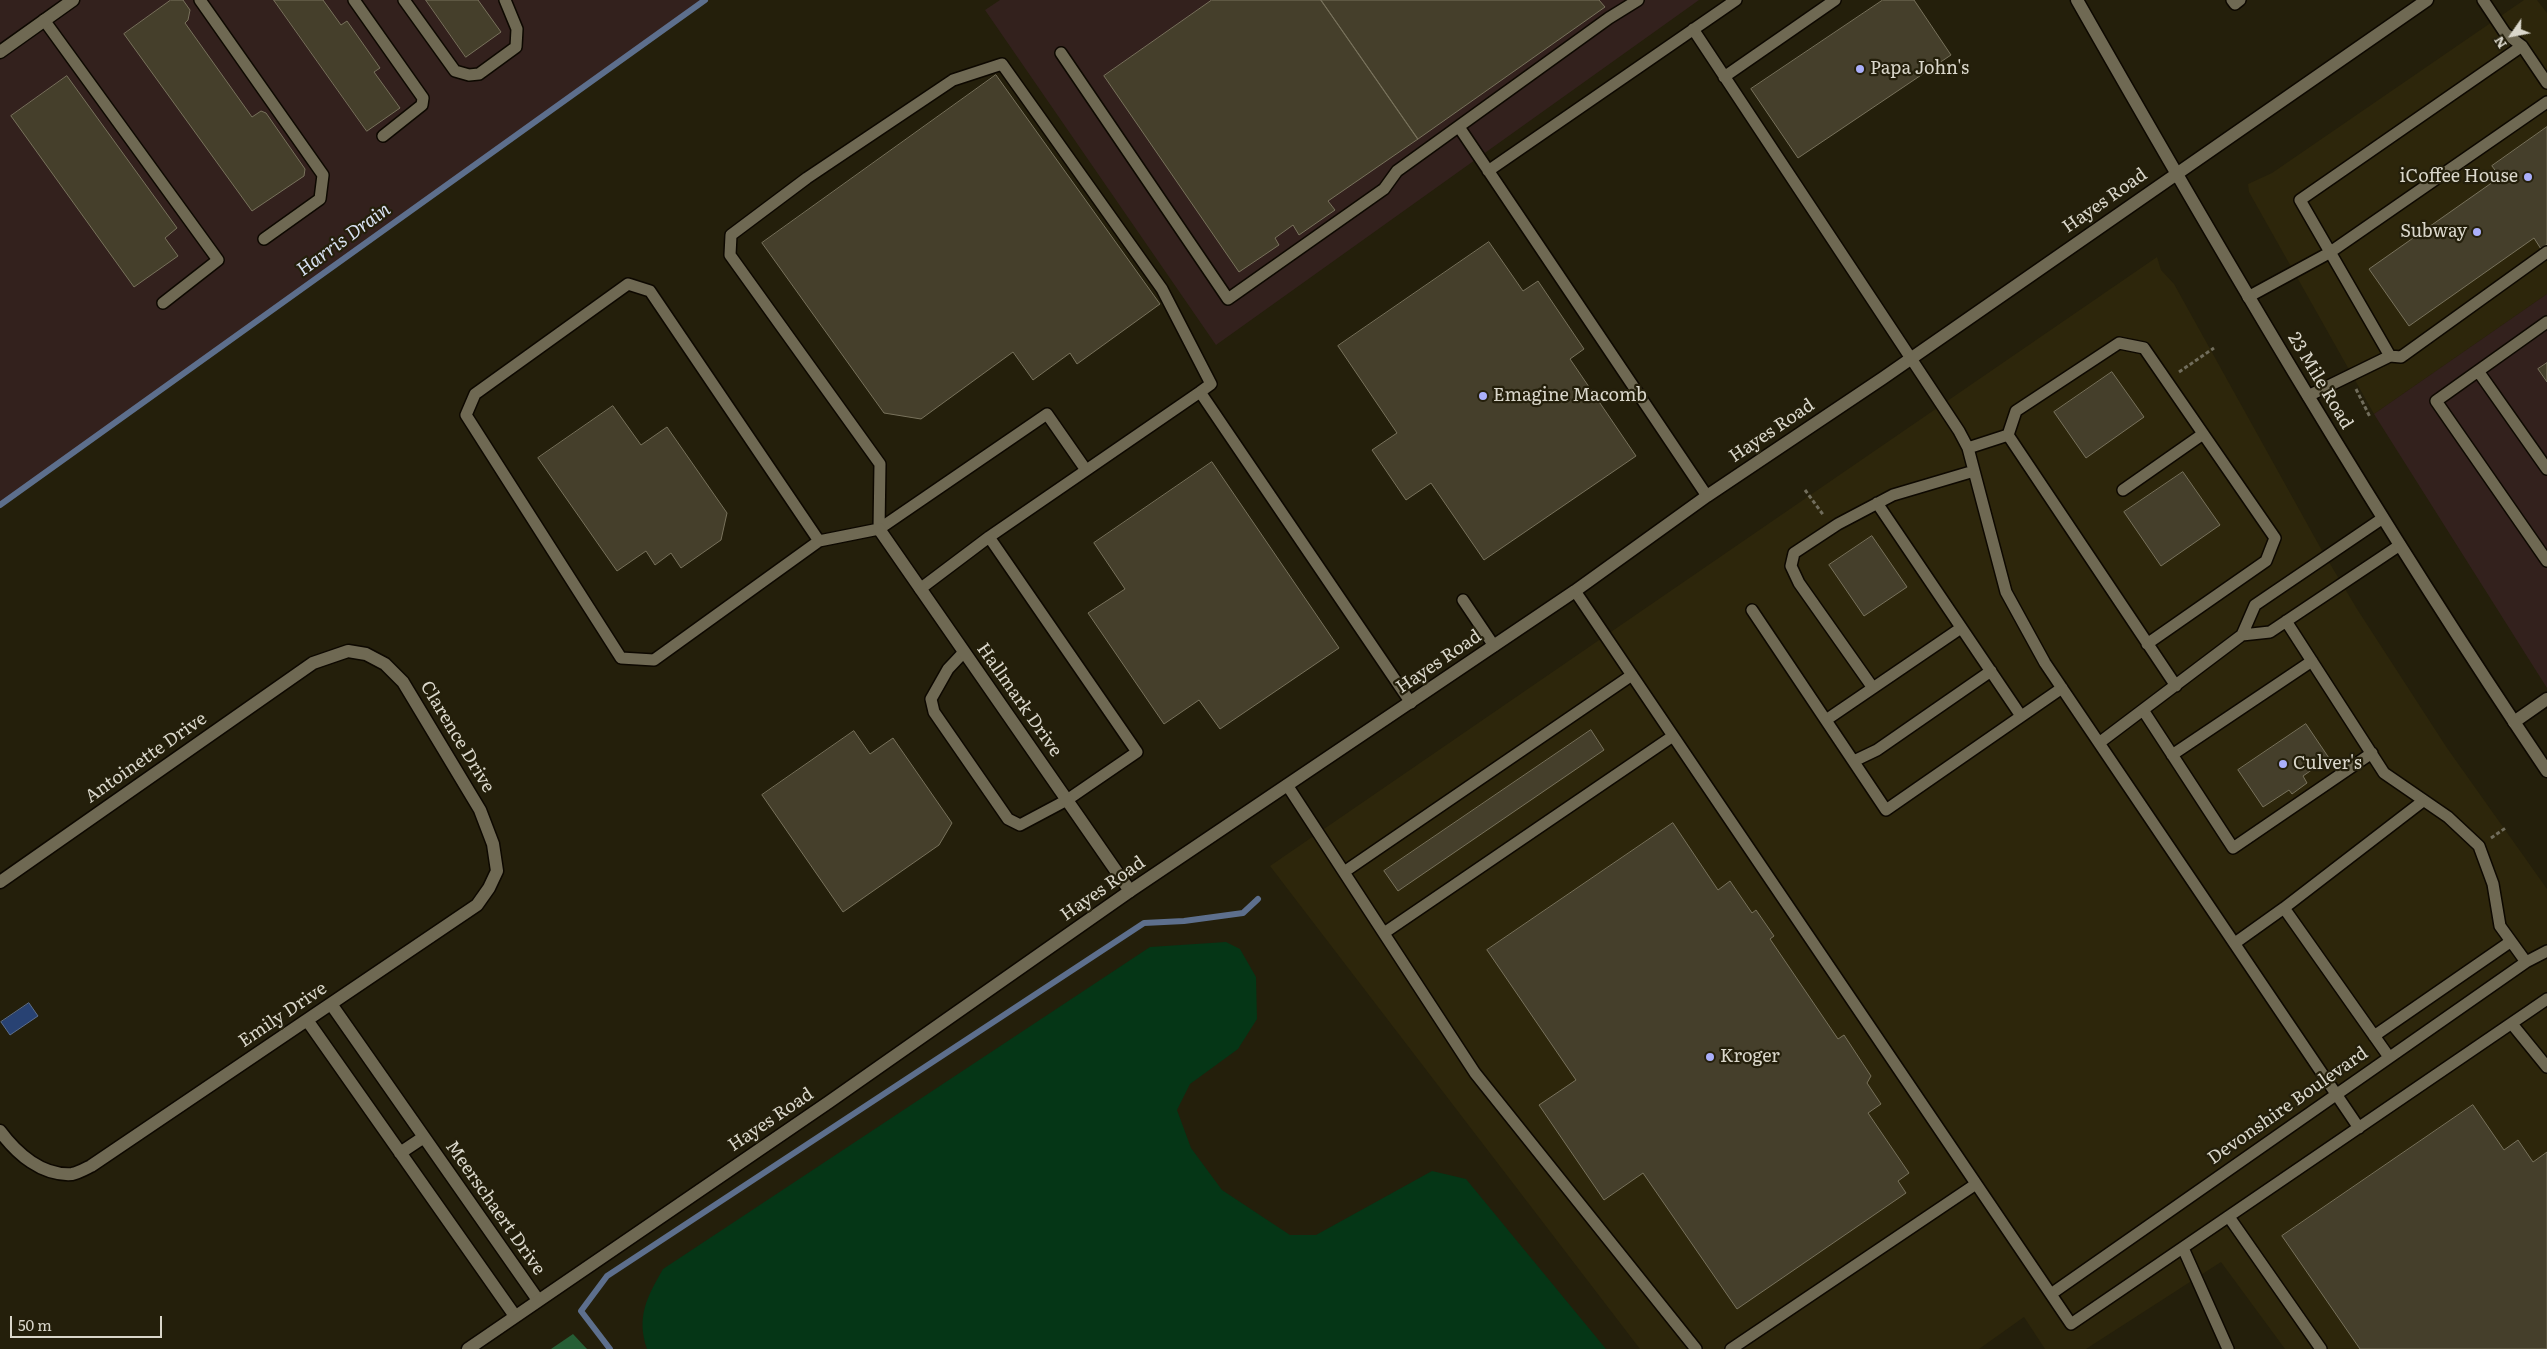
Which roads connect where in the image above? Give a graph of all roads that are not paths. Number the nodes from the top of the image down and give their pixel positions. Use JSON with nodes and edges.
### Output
{"nodes":[{"id":1,"x":73,"y":0,"type":"edge"},
{"id":2,"x":200,"y":0,"type":"edge"},
{"id":3,"x":354,"y":0,"type":"edge"},
{"id":4,"x":404,"y":0,"type":"edge"},
{"id":5,"x":505,"y":0,"type":"edge"},
{"id":6,"x":1638,"y":0,"type":"edge"},
{"id":7,"x":1736,"y":0,"type":"edge"},
{"id":8,"x":1835,"y":0,"type":"edge"},
{"id":9,"x":2077,"y":0,"type":"edge"},
{"id":10,"x":2232,"y":0,"type":"edge"},
{"id":11,"x":2240,"y":0,"type":"edge"},
{"id":12,"x":2427,"y":0,"type":"edge"},
{"id":13,"x":2482,"y":0,"type":"edge"},
{"id":14,"x":44,"y":20,"type":"junction"},
{"id":15,"x":1693,"y":30,"type":"junction"},
{"id":16,"x":2522,"y":46,"type":"junction"},
{"id":17,"x":0,"y":52,"type":"edge"},
{"id":18,"x":1061,"y":53,"type":"dead end"},
{"id":19,"x":1724,"y":77,"type":"junction"},
{"id":20,"x":2547,"y":83,"type":"edge"},
{"id":21,"x":2547,"y":102,"type":"edge"},
{"id":22,"x":1459,"y":127,"type":"junction"},
{"id":23,"x":383,"y":136,"type":"dead end"},
{"id":24,"x":1488,"y":171,"type":"junction"},
{"id":25,"x":2176,"y":173,"type":"junction"},
{"id":26,"x":264,"y":239,"type":"dead end"},
{"id":27,"x":2547,"y":252,"type":"edge"},
{"id":28,"x":2329,"y":253,"type":"junction"},
{"id":29,"x":2248,"y":297,"type":"junction"},
{"id":30,"x":164,"y":303,"type":"dead end"},
{"id":31,"x":2547,"y":322,"type":"edge"},
{"id":32,"x":2390,"y":356,"type":"junction"},
{"id":33,"x":1910,"y":357,"type":"junction"},
{"id":34,"x":2478,"y":371,"type":"junction"},
{"id":35,"x":1200,"y":392,"type":"junction"},
{"id":36,"x":2308,"y":396,"type":"junction"},
{"id":37,"x":2203,"y":434,"type":"junction"},
{"id":38,"x":2008,"y":435,"type":"junction"},
{"id":39,"x":1968,"y":448,"type":"junction"},
{"id":40,"x":2547,"y":469,"type":"edge"},
{"id":41,"x":1086,"y":470,"type":"junction"},
{"id":42,"x":1974,"y":470,"type":"junction"},
{"id":43,"x":2123,"y":490,"type":"dead end"},
{"id":44,"x":1706,"y":496,"type":"junction"},
{"id":45,"x":1877,"y":503,"type":"junction"},
{"id":46,"x":2383,"y":518,"type":"junction"},
{"id":47,"x":879,"y":529,"type":"junction"},
{"id":48,"x":989,"y":537,"type":"junction"},
{"id":49,"x":819,"y":541,"type":"junction"},
{"id":50,"x":2400,"y":545,"type":"junction"},
{"id":51,"x":2547,"y":562,"type":"edge"},
{"id":52,"x":920,"y":589,"type":"junction"},
{"id":53,"x":1575,"y":591,"type":"junction"},
{"id":54,"x":1463,"y":600,"type":"dead end"},
{"id":55,"x":1752,"y":610,"type":"dead end"},
{"id":56,"x":2286,"y":622,"type":"junction"},
{"id":57,"x":1961,"y":628,"type":"junction"},
{"id":58,"x":2242,"y":635,"type":"junction"},
{"id":59,"x":2147,"y":644,"type":"junction"},
{"id":60,"x":1494,"y":646,"type":"junction"},
{"id":61,"x":964,"y":652,"type":"junction"},
{"id":62,"x":2312,"y":661,"type":"junction"},
{"id":63,"x":313,"y":663,"type":"joint"},
{"id":64,"x":1991,"y":671,"type":"junction"},
{"id":65,"x":1632,"y":675,"type":"junction"},
{"id":66,"x":2176,"y":686,"type":"junction"},
{"id":67,"x":1873,"y":688,"type":"junction"},
{"id":68,"x":2062,"y":688,"type":"junction"},
{"id":69,"x":2547,"y":699,"type":"edge"},
{"id":70,"x":1411,"y":702,"type":"junction"},
{"id":71,"x":2143,"y":710,"type":"junction"},
{"id":72,"x":2021,"y":716,"type":"junction"},
{"id":73,"x":1826,"y":720,"type":"junction"},
{"id":74,"x":2514,"y":722,"type":"junction"},
{"id":75,"x":1673,"y":736,"type":"junction"},
{"id":76,"x":2099,"y":743,"type":"junction"},
{"id":77,"x":2372,"y":753,"type":"junction"},
{"id":78,"x":2172,"y":754,"type":"junction"},
{"id":79,"x":1854,"y":761,"type":"junction"},
{"id":80,"x":2547,"y":771,"type":"edge"},
{"id":81,"x":1287,"y":785,"type":"junction"},
{"id":82,"x":1067,"y":800,"type":"junction"},
{"id":83,"x":2423,"y":801,"type":"junction"},
{"id":84,"x":1344,"y":872,"type":"junction"},
{"id":85,"x":0,"y":882,"type":"edge"},
{"id":86,"x":1130,"y":891,"type":"junction"},
{"id":87,"x":477,"y":905,"type":"joint"},
{"id":88,"x":2284,"y":908,"type":"junction"},
{"id":89,"x":1384,"y":933,"type":"junction"},
{"id":90,"x":2510,"y":942,"type":"junction"},
{"id":91,"x":2235,"y":943,"type":"junction"},
{"id":92,"x":2547,"y":951,"type":"edge"},
{"id":93,"x":2526,"y":962,"type":"junction"},
{"id":94,"x":2547,"y":999,"type":"edge"},
{"id":95,"x":331,"y":1004,"type":"junction"},
{"id":96,"x":307,"y":1020,"type":"junction"},
{"id":97,"x":2512,"y":1024,"type":"junction"},
{"id":98,"x":2374,"y":1036,"type":"junction"},
{"id":99,"x":2389,"y":1057,"type":"junction"},
{"id":100,"x":2547,"y":1067,"type":"edge"},
{"id":101,"x":2337,"y":1094,"type":"junction"},
{"id":102,"x":2359,"y":1128,"type":"junction"},
{"id":103,"x":0,"y":1131,"type":"edge"},
{"id":104,"x":424,"y":1136,"type":"junction"},
{"id":105,"x":400,"y":1153,"type":"junction"},
{"id":106,"x":1976,"y":1184,"type":"junction"},
{"id":107,"x":2229,"y":1217,"type":"junction"},
{"id":108,"x":2183,"y":1248,"type":"junction"},
{"id":109,"x":2051,"y":1294,"type":"junction"},
{"id":110,"x":538,"y":1300,"type":"junction"},
{"id":111,"x":515,"y":1316,"type":"junction"},
{"id":112,"x":468,"y":1349,"type":"edge"},
{"id":113,"x":1696,"y":1349,"type":"edge"},
{"id":114,"x":1732,"y":1349,"type":"edge"},
{"id":115,"x":2228,"y":1349,"type":"edge"},
{"id":116,"x":2321,"y":1349,"type":"edge"}],
"edges":[{"from":1,"to":14,"type":"street"},
{"from":2,"to":26,"type":"lane"},
{"from":3,"to":23,"type":"lane"},
{"from":4,"to":5,"type":"lane"},
{"from":6,"to":22,"type":"lane"},
{"from":7,"to":15,"type":"lane"},
{"from":8,"to":19,"type":"lane"},
{"from":9,"to":25,"type":"street","name":"23 Mile Road"},
{"from":10,"to":11,"type":"lane"},
{"from":12,"to":25,"type":"street","name":"Hayes Road"},
{"from":13,"to":16,"type":"lane"},
{"from":14,"to":17,"type":"street"},
{"from":14,"to":30,"type":"lane"},
{"from":15,"to":19,"type":"lane"},
{"from":15,"to":24,"type":"lane"},
{"from":16,"to":20,"type":"lane"},
{"from":16,"to":28,"type":"lane"},
{"from":18,"to":22,"type":"lane"},
{"from":19,"to":33,"type":"lane"},
{"from":21,"to":28,"type":"lane"},
{"from":22,"to":24,"type":"lane"},
{"from":24,"to":44,"type":"lane"},
{"from":25,"to":29,"type":"street","name":"23 Mile Road"},
{"from":25,"to":33,"type":"street","name":"Hayes Road"},
{"from":27,"to":32,"type":"lane"},
{"from":28,"to":29,"type":"lane"},
{"from":28,"to":32,"type":"lane"},
{"from":29,"to":36,"type":"street","name":"23 Mile Road"},
{"from":31,"to":34,"type":"lane"},
{"from":32,"to":36,"type":"lane"},
{"from":33,"to":39,"type":"lane"},
{"from":33,"to":44,"type":"street","name":"Hayes Road"},
{"from":34,"to":40,"type":"lane"},
{"from":34,"to":51,"type":"lane"},
{"from":35,"to":41,"type":"lane"},
{"from":35,"to":47,"type":"lane"},
{"from":35,"to":70,"type":"lane"},
{"from":36,"to":46,"type":"street","name":"23 Mile Road"},
{"from":37,"to":38,"type":"lane"},
{"from":37,"to":43,"type":"lane"},
{"from":37,"to":59,"type":"lane"},
{"from":38,"to":39,"type":"lane"},
{"from":38,"to":59,"type":"lane"},
{"from":39,"to":42,"type":"lane"},
{"from":41,"to":47,"type":"lane"},
{"from":41,"to":48,"type":"lane"},
{"from":42,"to":45,"type":"lane"},
{"from":42,"to":68,"type":"lane"},
{"from":44,"to":53,"type":"street","name":"Hayes Road"},
{"from":45,"to":57,"type":"lane"},
{"from":45,"to":67,"type":"lane"},
{"from":46,"to":50,"type":"street","name":"23 Mile Road"},
{"from":46,"to":58,"type":"lane"},
{"from":47,"to":49,"type":"lane"},
{"from":47,"to":52,"type":"street","name":"Hallmark Drive"},
{"from":48,"to":52,"type":"lane"},
{"from":48,"to":82,"type":"lane"},
{"from":49,"to":49,"type":"lane"},
{"from":50,"to":56,"type":"lane"},
{"from":50,"to":74,"type":"street","name":"23 Mile Road"},
{"from":52,"to":61,"type":"street","name":"Hallmark Drive"},
{"from":53,"to":60,"type":"street","name":"Hayes Road"},
{"from":53,"to":65,"type":"lane"},
{"from":54,"to":60,"type":"lane"},
{"from":55,"to":73,"type":"lane"},
{"from":56,"to":58,"type":"lane"},
{"from":56,"to":62,"type":"lane"},
{"from":57,"to":64,"type":"lane"},
{"from":57,"to":67,"type":"lane"},
{"from":58,"to":66,"type":"lane"},
{"from":59,"to":66,"type":"lane"},
{"from":60,"to":70,"type":"street","name":"Hayes Road"},
{"from":61,"to":82,"type":"street","name":"Hallmark Drive"},
{"from":61,"to":82,"type":"lane"},
{"from":62,"to":77,"type":"lane"},
{"from":62,"to":78,"type":"lane"},
{"from":63,"to":85,"type":"street","name":"Antoinette Drive"},
{"from":63,"to":87,"type":"street","name":"Clarence Drive"},
{"from":64,"to":72,"type":"lane"},
{"from":64,"to":79,"type":"lane"},
{"from":65,"to":75,"type":"lane"},
{"from":65,"to":84,"type":"lane"},
{"from":66,"to":71,"type":"lane"},
{"from":67,"to":73,"type":"lane"},
{"from":68,"to":72,"type":"lane"},
{"from":68,"to":76,"type":"lane"},
{"from":69,"to":74,"type":"street"},
{"from":70,"to":81,"type":"street","name":"Hayes Road"},
{"from":71,"to":76,"type":"lane"},
{"from":71,"to":78,"type":"lane"},
{"from":72,"to":79,"type":"lane"},
{"from":73,"to":79,"type":"lane"},
{"from":74,"to":80,"type":"street","name":"23 Mile Road"},
{"from":75,"to":89,"type":"lane"},
{"from":75,"to":106,"type":"lane"},
{"from":76,"to":91,"type":"lane"},
{"from":77,"to":78,"type":"lane"},
{"from":77,"to":83,"type":"lane"},
{"from":81,"to":84,"type":"lane"},
{"from":81,"to":86,"type":"street","name":"Hayes Road"},
{"from":82,"to":86,"type":"street","name":"Hallmark Drive"},
{"from":83,"to":88,"type":"lane"},
{"from":83,"to":90,"type":"lane"},
{"from":84,"to":89,"type":"lane"},
{"from":86,"to":110,"type":"street","name":"Hayes Road"},
{"from":87,"to":95,"type":"street","name":"Emily Drive"},
{"from":88,"to":91,"type":"lane"},
{"from":88,"to":98,"type":"lane"},
{"from":89,"to":113,"type":"lane"},
{"from":90,"to":93,"type":"lane"},
{"from":90,"to":98,"type":"lane"},
{"from":91,"to":101,"type":"lane"},
{"from":92,"to":93,"type":"lane","name":"Devonshire Boulevard"},
{"from":93,"to":99,"type":"lane","name":"Devonshire Boulevard"},
{"from":94,"to":97,"type":"lane"},
{"from":95,"to":96,"type":"street","name":"Emily Drive"},
{"from":95,"to":104,"type":"street","name":"Meerschaert Drive"},
{"from":96,"to":103,"type":"street","name":"Emily Drive"},
{"from":96,"to":105,"type":"street"},
{"from":97,"to":100,"type":"lane"},
{"from":97,"to":102,"type":"lane"},
{"from":98,"to":99,"type":"lane"},
{"from":99,"to":101,"type":"lane","name":"Devonshire Boulevard"},
{"from":101,"to":102,"type":"lane"},
{"from":101,"to":109,"type":"lane","name":"Devonshire Boulevard"},
{"from":102,"to":107,"type":"lane"},
{"from":104,"to":105,"type":"street","name":"Meerschaert Drive"},
{"from":104,"to":110,"type":"street","name":"Meerschaert Drive"},
{"from":105,"to":111,"type":"street"},
{"from":106,"to":109,"type":"lane"},
{"from":106,"to":114,"type":"lane"},
{"from":107,"to":108,"type":"lane"},
{"from":107,"to":116,"type":"lane"},
{"from":108,"to":109,"type":"lane"},
{"from":108,"to":115,"type":"lane"},
{"from":110,"to":111,"type":"street","name":"Hayes Road"},
{"from":111,"to":112,"type":"street","name":"Hayes Road"}]}
